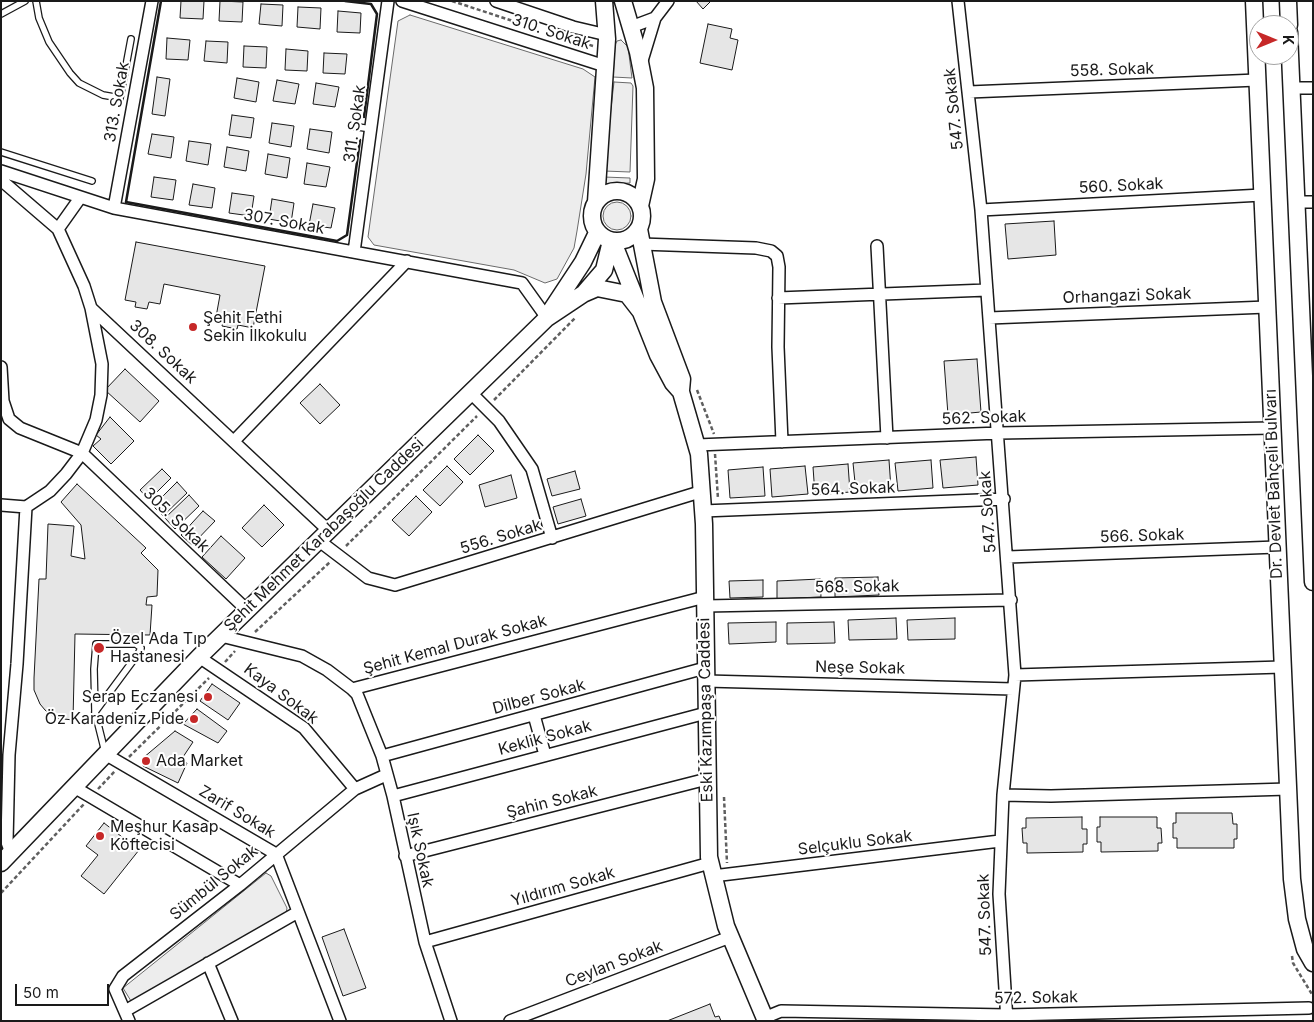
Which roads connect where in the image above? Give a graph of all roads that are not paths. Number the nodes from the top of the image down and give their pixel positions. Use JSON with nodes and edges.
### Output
{"nodes":[{"id":1,"x":25,"y":1,"type":"edge"},
{"id":2,"x":36,"y":1,"type":"edge"},
{"id":3,"x":152,"y":1,"type":"edge"},
{"id":4,"x":388,"y":1,"type":"edge"},
{"id":5,"x":402,"y":1,"type":"edge"},
{"id":6,"x":496,"y":1,"type":"edge"},
{"id":7,"x":604,"y":1,"type":"edge"},
{"id":8,"x":623,"y":1,"type":"edge"},
{"id":9,"x":668,"y":1,"type":"edge"},
{"id":10,"x":958,"y":1,"type":"edge"},
{"id":11,"x":1254,"y":1,"type":"edge"},
{"id":12,"x":1288,"y":1,"type":"edge"},
{"id":13,"x":1,"y":14,"type":"edge"},
{"id":14,"x":1289,"y":15,"type":"edge"},
{"id":15,"x":655,"y":18,"type":"junction"},
{"id":16,"x":631,"y":27,"type":"junction"},
{"id":17,"x":607,"y":35,"type":"junction"},
{"id":18,"x":131,"y":39,"type":"dead end"},
{"id":19,"x":1291,"y":65,"type":"edge"},
{"id":20,"x":605,"y":66,"type":"junction"},
{"id":21,"x":641,"y":66,"type":"junction"},
{"id":22,"x":1257,"y":80,"type":"junction"},
{"id":23,"x":1292,"y":88,"type":"junction"},
{"id":24,"x":1313,"y":88,"type":"edge"},
{"id":25,"x":969,"y":92,"type":"junction"},
{"id":26,"x":352,"y":126,"type":"dead end"},
{"id":27,"x":371,"y":129,"type":"junction"},
{"id":28,"x":1,"y":152,"type":"edge"},
{"id":29,"x":1,"y":171,"type":"edge"},
{"id":30,"x":1,"y":180,"type":"edge"},
{"id":31,"x":92,"y":181,"type":"dead end"},
{"id":32,"x":1262,"y":195,"type":"junction"},
{"id":33,"x":80,"y":198,"type":"junction"},
{"id":34,"x":596,"y":202,"type":"junction"},
{"id":35,"x":1296,"y":202,"type":"junction"},
{"id":36,"x":1313,"y":202,"type":"edge"},
{"id":37,"x":640,"y":206,"type":"junction"},
{"id":38,"x":114,"y":208,"type":"junction"},
{"id":39,"x":981,"y":210,"type":"junction"},
{"id":40,"x":58,"y":229,"type":"junction"},
{"id":41,"x":607,"y":238,"type":"junction"},
{"id":42,"x":642,"y":244,"type":"junction"},
{"id":43,"x":878,"y":246,"type":"dead end"},
{"id":44,"x":354,"y":252,"type":"junction"},
{"id":45,"x":407,"y":261,"type":"junction"},
{"id":46,"x":987,"y":290,"type":"junction"},
{"id":47,"x":583,"y":294,"type":"junction"},
{"id":48,"x":881,"y":295,"type":"junction"},
{"id":49,"x":778,"y":298,"type":"junction"},
{"id":50,"x":1267,"y":307,"type":"junction"},
{"id":51,"x":91,"y":308,"type":"junction"},
{"id":52,"x":1307,"y":309,"type":"edge"},
{"id":53,"x":642,"y":312,"type":"junction"},
{"id":54,"x":546,"y":318,"type":"junction"},
{"id":55,"x":989,"y":318,"type":"junction"},
{"id":56,"x":1,"y":367,"type":"edge"},
{"id":57,"x":681,"y":392,"type":"junction"},
{"id":58,"x":471,"y":393,"type":"junction"},
{"id":59,"x":1309,"y":427,"type":"edge"},
{"id":60,"x":1272,"y":428,"type":"junction"},
{"id":61,"x":999,"y":433,"type":"junction"},
{"id":62,"x":887,"y":438,"type":"junction"},
{"id":63,"x":234,"y":441,"type":"junction"},
{"id":64,"x":782,"y":442,"type":"junction"},
{"id":65,"x":697,"y":445,"type":"junction"},
{"id":66,"x":82,"y":453,"type":"junction"},
{"id":67,"x":703,"y":491,"type":"junction"},
{"id":68,"x":1004,"y":499,"type":"junction"},
{"id":69,"x":1,"y":505,"type":"edge"},
{"id":70,"x":26,"y":507,"type":"junction"},
{"id":71,"x":703,"y":511,"type":"junction"},
{"id":72,"x":323,"y":536,"type":"junction"},
{"id":73,"x":552,"y":538,"type":"junction"},
{"id":74,"x":1277,"y":547,"type":"junction"},
{"id":75,"x":1312,"y":550,"type":"edge"},
{"id":76,"x":1008,"y":557,"type":"junction"},
{"id":77,"x":1313,"y":582,"type":"edge"},
{"id":78,"x":1011,"y":600,"type":"junction"},
{"id":79,"x":705,"y":602,"type":"junction"},
{"id":80,"x":247,"y":610,"type":"junction"},
{"id":81,"x":221,"y":636,"type":"junction"},
{"id":82,"x":199,"y":656,"type":"junction"},
{"id":83,"x":1282,"y":666,"type":"junction"},
{"id":84,"x":706,"y":675,"type":"junction"},
{"id":85,"x":1015,"y":675,"type":"junction"},
{"id":86,"x":352,"y":689,"type":"junction"},
{"id":87,"x":1013,"y":689,"type":"junction"},
{"id":88,"x":95,"y":712,"type":"junction"},
{"id":89,"x":706,"y":713,"type":"junction"},
{"id":90,"x":534,"y":715,"type":"junction"},
{"id":91,"x":5,"y":754,"type":"edge"},
{"id":92,"x":105,"y":754,"type":"junction"},
{"id":93,"x":546,"y":755,"type":"junction"},
{"id":94,"x":382,"y":756,"type":"junction"},
{"id":95,"x":386,"y":775,"type":"junction"},
{"id":96,"x":707,"y":779,"type":"junction"},
{"id":97,"x":74,"y":787,"type":"junction"},
{"id":98,"x":355,"y":789,"type":"junction"},
{"id":99,"x":1288,"y":789,"type":"junction"},
{"id":100,"x":1003,"y":795,"type":"junction"},
{"id":101,"x":392,"y":796,"type":"junction"},
{"id":102,"x":1000,"y":842,"type":"junction"},
{"id":103,"x":276,"y":854,"type":"junction"},
{"id":104,"x":405,"y":856,"type":"junction"},
{"id":105,"x":6,"y":858,"type":"edge"},
{"id":106,"x":712,"y":870,"type":"junction"},
{"id":107,"x":240,"y":885,"type":"junction"},
{"id":108,"x":298,"y":912,"type":"junction"},
{"id":109,"x":730,"y":937,"type":"junction"},
{"id":110,"x":425,"y":942,"type":"junction"},
{"id":111,"x":208,"y":963,"type":"junction"},
{"id":112,"x":1313,"y":963,"type":"edge"},
{"id":113,"x":1309,"y":1008,"type":"dead end"},
{"id":114,"x":127,"y":1016,"type":"edge"},
{"id":115,"x":1007,"y":1018,"type":"edge"},
{"id":116,"x":765,"y":1019,"type":"edge"},
{"id":117,"x":232,"y":1021,"type":"edge"},
{"id":118,"x":340,"y":1021,"type":"edge"},
{"id":119,"x":451,"y":1021,"type":"edge"},
{"id":120,"x":510,"y":1021,"type":"edge"}],
"edges":[{"from":1,"to":13,"type":"lane"},
{"from":2,"to":18,"type":"lane"},
{"from":3,"to":38,"type":"street","name":"313. Sokak"},
{"from":4,"to":27,"type":"street","name":"311. Sokak"},
{"from":5,"to":20,"type":"street","name":"310. Sokak"},
{"from":6,"to":17,"type":"street"},
{"from":7,"to":17,"type":"street"},
{"from":8,"to":16,"type":"street","name":"Eski Kazımpaşa Caddesi"},
{"from":9,"to":15,"type":"street"},
{"from":10,"to":25,"type":"street","name":"547. Sokak"},
{"from":11,"to":22,"type":"street","name":"Dr. Devlet Bahçeli Bulvarı"},
{"from":12,"to":14,"type":"street"},
{"from":15,"to":16,"type":"street"},
{"from":15,"to":21,"type":"street"},
{"from":16,"to":17,"type":"street"},
{"from":16,"to":21,"type":"street","name":"Eski Kazımpaşa Caddesi"},
{"from":17,"to":20,"type":"street"},
{"from":19,"to":23,"type":"street","name":"Dr. Devlet Bahçeli Bulvarı"},
{"from":20,"to":34,"type":"street"},
{"from":21,"to":37,"type":"street","name":"Eski Kazımpaşa Caddesi"},
{"from":22,"to":25,"type":"street","name":"558. Sokak"},
{"from":22,"to":32,"type":"street","name":"Dr. Devlet Bahçeli Bulvarı"},
{"from":23,"to":24,"type":"street"},
{"from":23,"to":35,"type":"street","name":"Dr. Devlet Bahçeli Bulvarı"},
{"from":25,"to":39,"type":"street","name":"547. Sokak"},
{"from":26,"to":27,"type":"lane"},
{"from":27,"to":44,"type":"street","name":"311. Sokak"},
{"from":28,"to":31,"type":"lane"},
{"from":29,"to":33,"type":"street","name":"307. Sokak"},
{"from":30,"to":40,"type":"street","name":"308. Sokak"},
{"from":32,"to":39,"type":"street","name":"560. Sokak"},
{"from":32,"to":50,"type":"street","name":"Dr. Devlet Bahçeli Bulvarı"},
{"from":33,"to":38,"type":"street","name":"307. Sokak"},
{"from":33,"to":40,"type":"street"},
{"from":34,"to":37,"type":"street"},
{"from":34,"to":41,"type":"street"},
{"from":35,"to":36,"type":"street"},
{"from":35,"to":52,"type":"street","name":"Dr. Devlet Bahçeli Bulvarı"},
{"from":37,"to":42,"type":"street","name":"Eski Kazımpaşa Caddesi"},
{"from":38,"to":44,"type":"street","name":"307. Sokak"},
{"from":39,"to":46,"type":"street","name":"547. Sokak"},
{"from":40,"to":51,"type":"street","name":"308. Sokak"},
{"from":41,"to":42,"type":"street"},
{"from":41,"to":47,"type":"street"},
{"from":41,"to":53,"type":"street","name":"Eski Kazımpaşa Caddesi"},
{"from":41,"to":54,"type":"street","name":"Şehit Mehmet Karabaşoğlu Caddesi"},
{"from":42,"to":49,"type":"street"},
{"from":42,"to":57,"type":"street","name":"Eski Kazımpaşa Caddesi"},
{"from":43,"to":48,"type":"street"},
{"from":44,"to":45,"type":"street","name":"307. Sokak"},
{"from":45,"to":54,"type":"street","name":"307. Sokak"},
{"from":45,"to":63,"type":"street"},
{"from":46,"to":48,"type":"street"},
{"from":46,"to":55,"type":"street","name":"547. Sokak"},
{"from":47,"to":53,"type":"street"},
{"from":47,"to":54,"type":"street","name":"Şehit Mehmet Karabaşoğlu Caddesi"},
{"from":48,"to":49,"type":"street"},
{"from":48,"to":62,"type":"street"},
{"from":49,"to":64,"type":"street"},
{"from":50,"to":55,"type":"street","name":"Orhangazi Sokak"},
{"from":50,"to":60,"type":"street","name":"Dr. Devlet Bahçeli Bulvarı"},
{"from":51,"to":63,"type":"street","name":"308. Sokak"},
{"from":51,"to":66,"type":"street"},
{"from":52,"to":59,"type":"street","name":"Dr. Devlet Bahçeli Bulvarı"},
{"from":53,"to":57,"type":"street","name":"Eski Kazımpaşa Caddesi"},
{"from":54,"to":58,"type":"street","name":"Şehit Mehmet Karabaşoğlu Caddesi"},
{"from":55,"to":61,"type":"street","name":"547. Sokak"},
{"from":56,"to":66,"type":"street"},
{"from":57,"to":65,"type":"street","name":"Eski Kazımpaşa Caddesi"},
{"from":58,"to":72,"type":"street","name":"Şehit Mehmet Karabaşoğlu Caddesi"},
{"from":58,"to":73,"type":"street"},
{"from":59,"to":75,"type":"street","name":"Dr. Devlet Bahçeli Bulvarı"},
{"from":60,"to":61,"type":"street","name":"562. Sokak"},
{"from":60,"to":74,"type":"street","name":"Dr. Devlet Bahçeli Bulvarı"},
{"from":61,"to":62,"type":"street","name":"562. Sokak"},
{"from":61,"to":68,"type":"street","name":"547. Sokak"},
{"from":62,"to":64,"type":"street","name":"562. Sokak"},
{"from":63,"to":72,"type":"street","name":"308. Sokak"},
{"from":64,"to":65,"type":"street","name":"562. Sokak"},
{"from":65,"to":67,"type":"street","name":"Eski Kazımpaşa Caddesi"},
{"from":66,"to":70,"type":"street"},
{"from":66,"to":80,"type":"street","name":"305. Sokak"},
{"from":67,"to":71,"type":"street","name":"Eski Kazımpaşa Caddesi"},
{"from":67,"to":73,"type":"street","name":"556. Sokak"},
{"from":68,"to":71,"type":"street","name":"564. Sokak"},
{"from":68,"to":76,"type":"street","name":"547. Sokak"},
{"from":69,"to":70,"type":"street"},
{"from":70,"to":91,"type":"street"},
{"from":71,"to":79,"type":"street","name":"Eski Kazımpaşa Caddesi"},
{"from":72,"to":73,"type":"street","name":"556. Sokak"},
{"from":72,"to":80,"type":"street","name":"Şehit Mehmet Karabaşoğlu Caddesi"},
{"from":74,"to":76,"type":"street","name":"566. Sokak"},
{"from":74,"to":83,"type":"street","name":"Dr. Devlet Bahçeli Bulvarı"},
{"from":75,"to":77,"type":"street","name":"Dr. Devlet Bahçeli Bulvarı"},
{"from":76,"to":78,"type":"street","name":"547. Sokak"},
{"from":78,"to":79,"type":"street","name":"568. Sokak"},
{"from":78,"to":85,"type":"street","name":"547. Sokak"},
{"from":79,"to":84,"type":"street","name":"Eski Kazımpaşa Caddesi"},
{"from":79,"to":86,"type":"street","name":"Şehit Kemal Durak Sokak"},
{"from":80,"to":81,"type":"street","name":"Şehit Mehmet Karabaşoğlu Caddesi"},
{"from":81,"to":82,"type":"street","name":"Şehit Mehmet Karabaşoğlu Caddesi"},
{"from":81,"to":86,"type":"street","name":"Şehit Kemal Durak Sokak"},
{"from":82,"to":92,"type":"street","name":"Şehit Mehmet Karabaşoğlu Caddesi"},
{"from":82,"to":98,"type":"street","name":"Kaya Sokak"},
{"from":83,"to":85,"type":"street"},
{"from":83,"to":99,"type":"street","name":"Dr. Devlet Bahçeli Bulvarı"},
{"from":84,"to":87,"type":"street","name":"Neşe Sokak"},
{"from":84,"to":89,"type":"street","name":"Eski Kazımpaşa Caddesi"},
{"from":84,"to":90,"type":"street","name":"Dilber Sokak"},
{"from":85,"to":87,"type":"street","name":"547. Sokak"},
{"from":86,"to":94,"type":"street","name":"Işık Sokak"},
{"from":87,"to":100,"type":"street","name":"547. Sokak"},
{"from":88,"to":88,"type":"lane"},
{"from":88,"to":92,"type":"lane"},
{"from":89,"to":93,"type":"street","name":"Keklik Sokak"},
{"from":89,"to":96,"type":"street","name":"Eski Kazımpaşa Caddesi"},
{"from":90,"to":93,"type":"street"},
{"from":90,"to":94,"type":"street","name":"Dilber Sokak"},
{"from":91,"to":105,"type":"street"},
{"from":92,"to":97,"type":"street","name":"Şehit Mehmet Karabaşoğlu Caddesi"},
{"from":92,"to":103,"type":"street","name":"Zarif Sokak"},
{"from":93,"to":101,"type":"street","name":"Keklik Sokak"},
{"from":94,"to":95,"type":"street","name":"Işık Sokak"},
{"from":95,"to":98,"type":"street","name":"Sümbül Sokak"},
{"from":95,"to":101,"type":"street","name":"Işık Sokak"},
{"from":96,"to":104,"type":"street","name":"Şahin Sokak"},
{"from":96,"to":106,"type":"street","name":"Eski Kazımpaşa Caddesi"},
{"from":97,"to":105,"type":"street","name":"Şehit Mehmet Karabaşoğlu Caddesi"},
{"from":97,"to":107,"type":"street"},
{"from":98,"to":103,"type":"street","name":"Sümbül Sokak"},
{"from":99,"to":100,"type":"street"},
{"from":99,"to":112,"type":"street","name":"Dr. Devlet Bahçeli Bulvarı"},
{"from":100,"to":102,"type":"street","name":"547. Sokak"},
{"from":101,"to":104,"type":"street","name":"Işık Sokak"},
{"from":102,"to":106,"type":"street","name":"Selçuklu Sokak"},
{"from":102,"to":115,"type":"street","name":"547. Sokak"},
{"from":103,"to":107,"type":"street","name":"Sümbül Sokak"},
{"from":103,"to":108,"type":"street","name":"Zarif Sokak"},
{"from":104,"to":110,"type":"street","name":"Işık Sokak"},
{"from":106,"to":109,"type":"street","name":"Eski Kazımpaşa Caddesi"},
{"from":106,"to":110,"type":"street","name":"Yıldırım Sokak"},
{"from":107,"to":114,"type":"street","name":"Sümbül Sokak"},
{"from":108,"to":111,"type":"street"},
{"from":108,"to":118,"type":"street","name":"Zarif Sokak"},
{"from":109,"to":116,"type":"street","name":"Eski Kazımpaşa Caddesi"},
{"from":109,"to":120,"type":"street","name":"Ceylan Sokak"},
{"from":110,"to":119,"type":"street","name":"Işık Sokak"},
{"from":111,"to":114,"type":"street"},
{"from":111,"to":117,"type":"street"},
{"from":113,"to":115,"type":"street","name":"572. Sokak"},
{"from":115,"to":116,"type":"street","name":"572. Sokak"}]}
